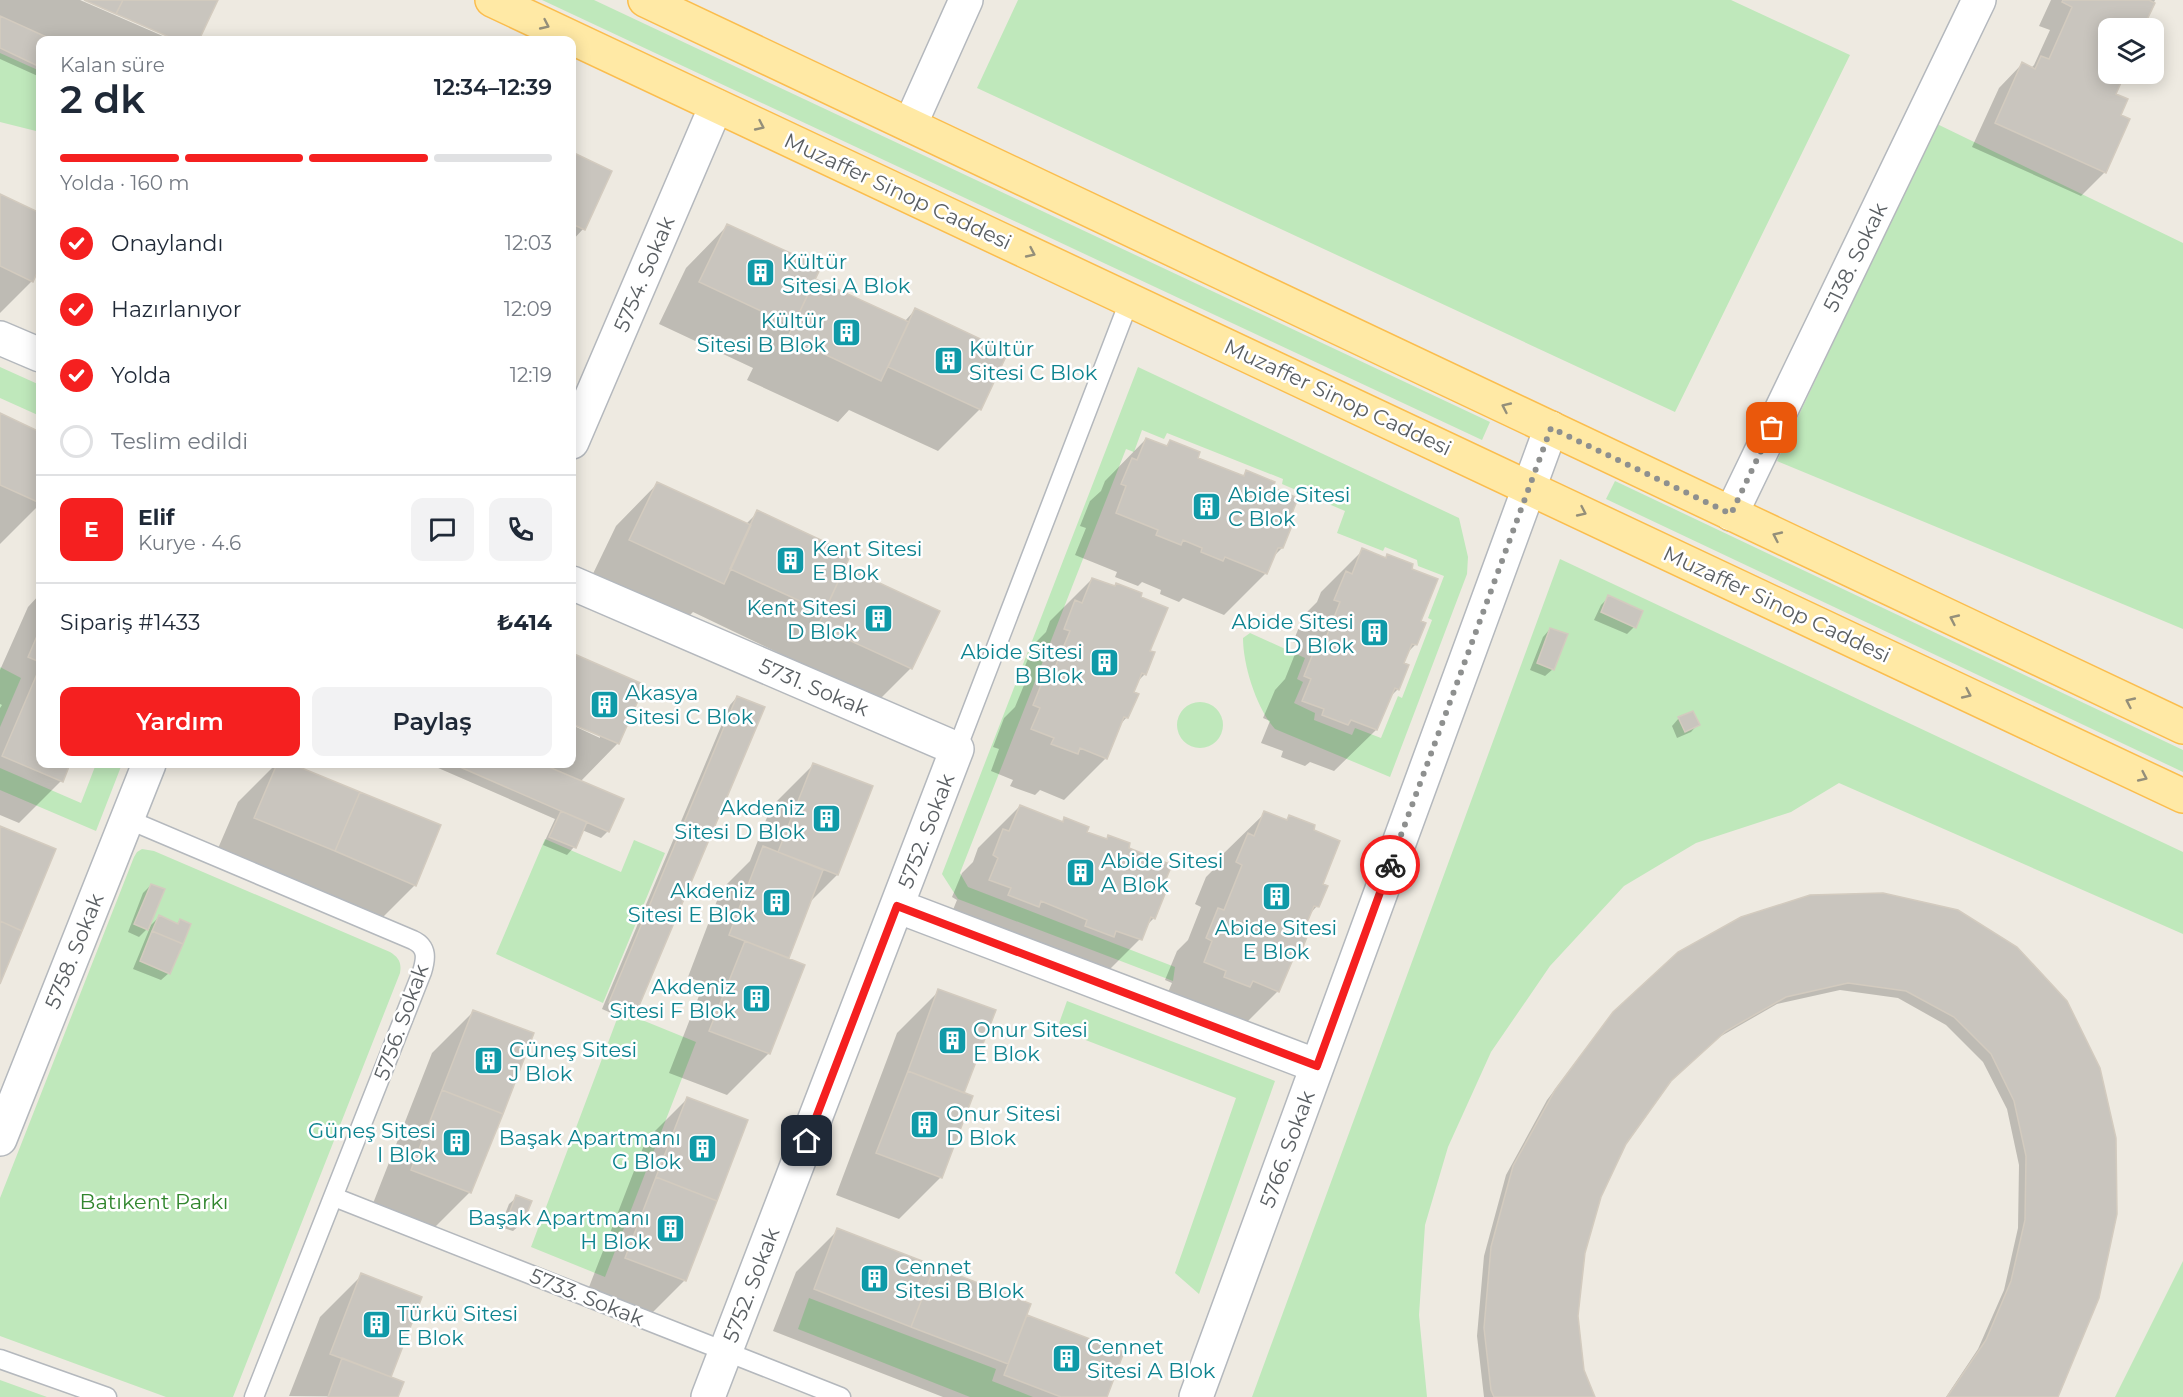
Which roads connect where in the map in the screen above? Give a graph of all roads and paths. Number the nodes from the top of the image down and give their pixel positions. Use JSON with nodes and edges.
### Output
{"nodes":[{"id":1,"x":492,"y":0,"type":"edge"},
{"id":2,"x":645,"y":0,"type":"edge"},
{"id":3,"x":966,"y":0,"type":"edge"},
{"id":4,"x":1979,"y":0,"type":"edge"},
{"id":5,"x":569,"y":36,"type":"edge"},
{"id":6,"x":576,"y":39,"type":"edge"},
{"id":7,"x":717,"y":105,"type":"junction"},
{"id":8,"x":910,"y":125,"type":"junction"},
{"id":9,"x":1131,"y":299,"type":"junction"},
{"id":10,"x":0,"y":338,"type":"edge"},
{"id":11,"x":36,"y":353,"type":"edge"},
{"id":12,"x":1551,"y":428,"type":"junction"},
{"id":13,"x":576,"y":433,"type":"edge"},
{"id":14,"x":1529,"y":487,"type":"junction"},
{"id":15,"x":1731,"y":514,"type":"junction"},
{"id":16,"x":576,"y":585,"type":"edge"},
{"id":17,"x":2183,"y":727,"type":"edge"},
{"id":18,"x":957,"y":749,"type":"junction"},
{"id":19,"x":147,"y":768,"type":"edge"},
{"id":20,"x":2183,"y":796,"type":"edge"},
{"id":21,"x":127,"y":819,"type":"junction"},
{"id":22,"x":897,"y":906,"type":"junction"},
{"id":23,"x":1317,"y":1066,"type":"junction"},
{"id":24,"x":11,"y":1076,"type":"edge"},
{"id":25,"x":0,"y":1139,"type":"edge"},
{"id":26,"x":334,"y":1197,"type":"junction"},
{"id":27,"x":726,"y":1351,"type":"junction"},
{"id":28,"x":0,"y":1359,"type":"edge"},
{"id":29,"x":107,"y":1397,"type":"edge"},
{"id":30,"x":254,"y":1397,"type":"edge"},
{"id":31,"x":708,"y":1397,"type":"edge"},
{"id":32,"x":840,"y":1397,"type":"edge"},
{"id":33,"x":1196,"y":1397,"type":"edge"}],
"edges":[{"from":1,"to":5,"type":"main road","name":"Muzaffer Sinop Caddesi","one_way":true},
{"from":2,"to":8,"type":"main road"},
{"from":3,"to":8,"type":"street"},
{"from":4,"to":15,"type":"street","name":"5138. Sokak"},
{"from":6,"to":7,"type":"main road","name":"Muzaffer Sinop Caddesi","one_way":true},
{"from":7,"to":9,"type":"main road","name":"Muzaffer Sinop Caddesi","one_way":true},
{"from":7,"to":13,"type":"street","name":"5754. Sokak"},
{"from":12,"to":8,"type":"main road","one_way":true},
{"from":9,"to":14,"type":"main road","name":"Muzaffer Sinop Caddesi"},
{"from":9,"to":18,"type":"lane","name":"5752. Sokak"},
{"from":10,"to":11,"type":"street"},
{"from":12,"to":14,"type":"street","name":"5766. Sokak"},
{"from":12,"to":15,"type":"main road"},
{"from":14,"to":20,"type":"main road","name":"Muzaffer Sinop Caddesi","one_way":true},
{"from":14,"to":23,"type":"street","name":"5766. Sokak"},
{"from":17,"to":15,"type":"main road","one_way":true},
{"from":16,"to":18,"type":"street","name":"5731. Sokak"},
{"from":18,"to":22,"type":"street","name":"5752. Sokak"},
{"from":19,"to":21,"type":"street","name":"5758. Sokak"},
{"from":21,"to":24,"type":"street","name":"5758. Sokak"},
{"from":21,"to":26,"type":"lane","name":"5756. Sokak"},
{"from":22,"to":23,"type":"street"},
{"from":22,"to":27,"type":"street","name":"5752. Sokak"},
{"from":23,"to":33,"type":"street","name":"5766. Sokak"},
{"from":24,"to":25,"type":"street","name":"5758. Sokak"},
{"from":26,"to":27,"type":"lane","name":"5733. Sokak"},
{"from":26,"to":30,"type":"lane","name":"5756. Sokak"},
{"from":27,"to":31,"type":"street","name":"5752. Sokak"},
{"from":27,"to":32,"type":"lane","name":"5733. Sokak"},
{"from":28,"to":29,"type":"lane"}]}
